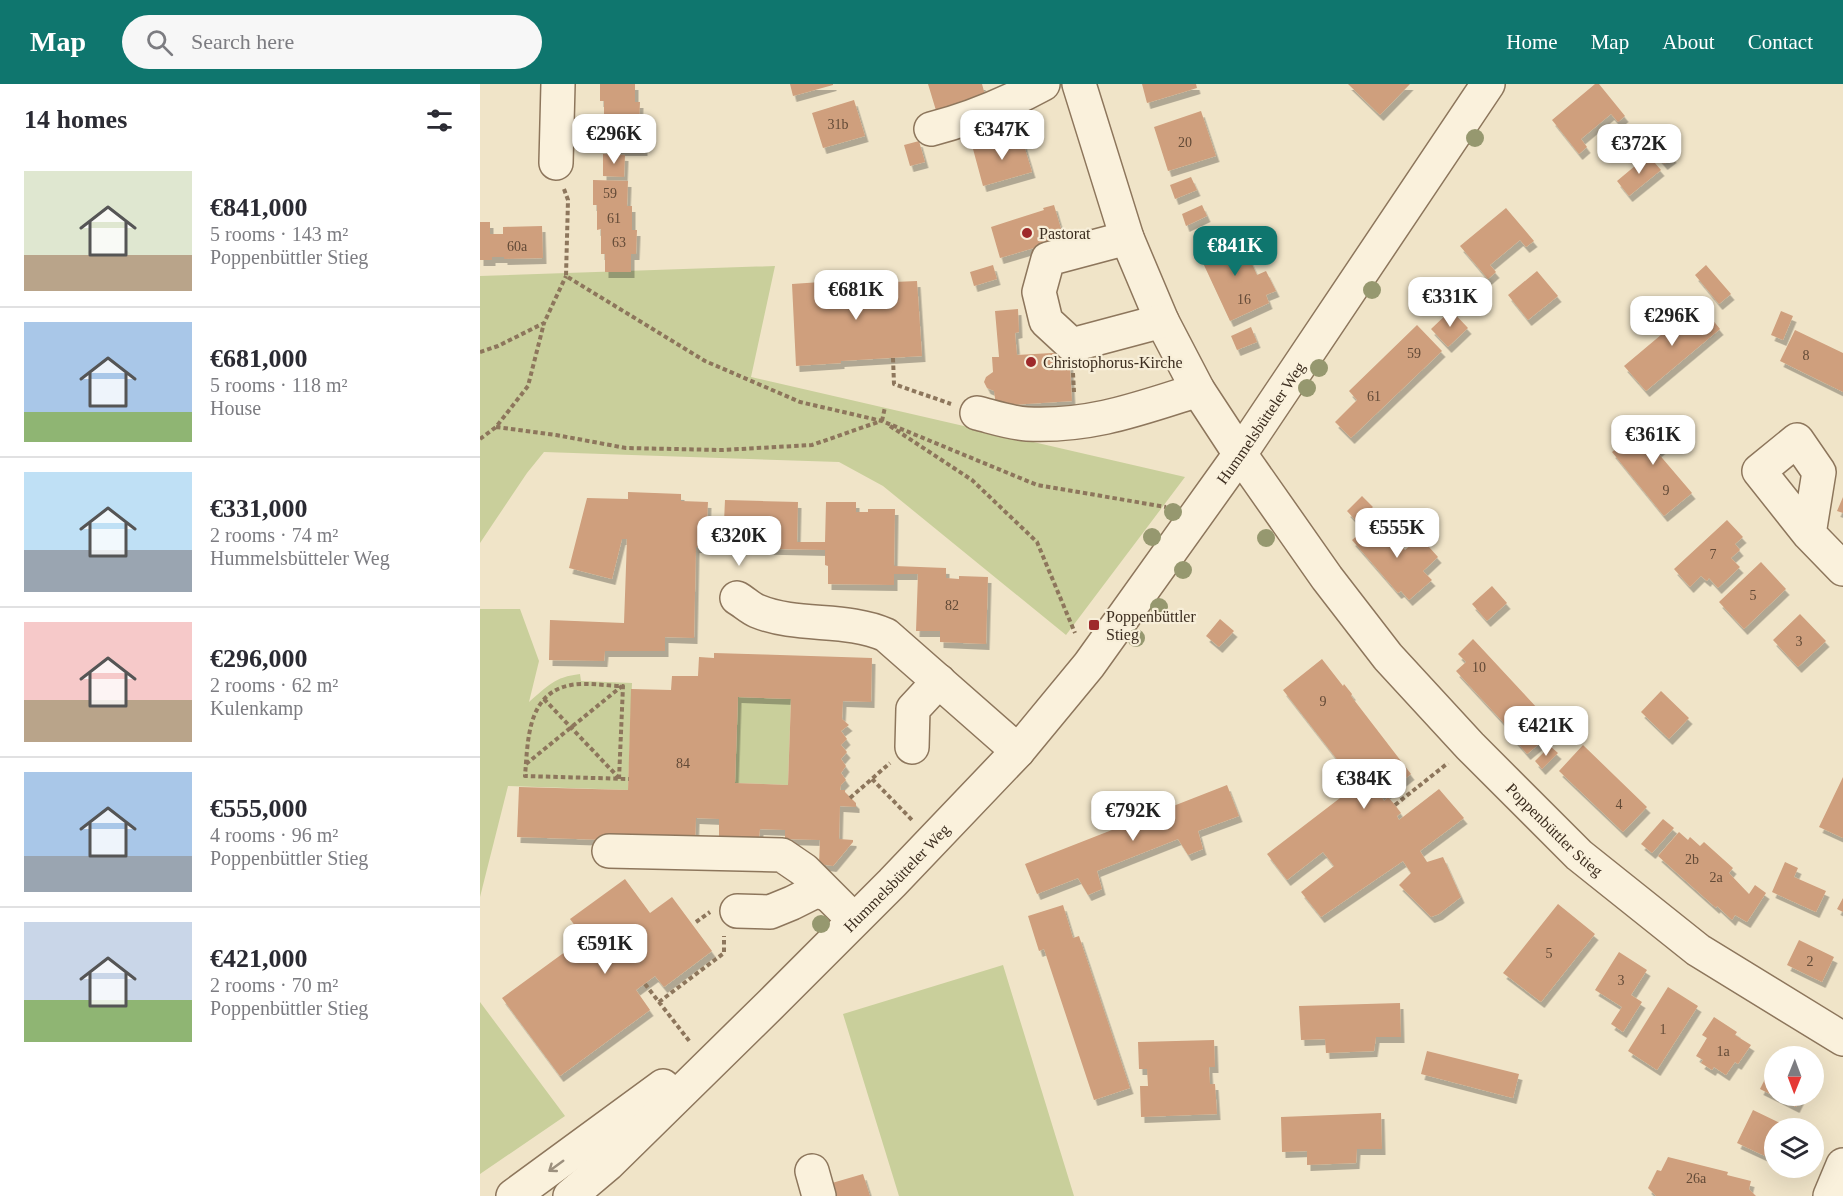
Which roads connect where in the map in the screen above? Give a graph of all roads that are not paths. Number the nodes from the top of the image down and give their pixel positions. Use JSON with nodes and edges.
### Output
{"nodes":[{"id":1,"x":558,"y":84,"type":"edge"},
{"id":2,"x":1044,"y":84,"type":"edge"},
{"id":3,"x":1079,"y":84,"type":"edge"},
{"id":4,"x":1488,"y":84,"type":"edge"},
{"id":5,"x":931,"y":129,"type":"dead end"},
{"id":6,"x":556,"y":163,"type":"road end"},
{"id":7,"x":1127,"y":238,"type":"junction"},
{"id":8,"x":1162,"y":321,"type":"junction"},
{"id":9,"x":1198,"y":390,"type":"junction"},
{"id":10,"x":977,"y":413,"type":"road end"},
{"id":11,"x":1240,"y":454,"type":"junction"},
{"id":12,"x":1809,"y":534,"type":"dead end"},
{"id":13,"x":1843,"y":569,"type":"edge"},
{"id":14,"x":737,"y":598,"type":"dead end"},
{"id":15,"x":939,"y":681,"type":"junction"},
{"id":16,"x":912,"y":747,"type":"road end"},
{"id":17,"x":1018,"y":751,"type":"junction"},
{"id":18,"x":609,"y":851,"type":"dead end"},
{"id":19,"x":827,"y":894,"type":"junction"},
{"id":20,"x":854,"y":920,"type":"junction"},
{"id":21,"x":730,"y":921,"type":"road end"},
{"id":22,"x":772,"y":1004,"type":"junction"},
{"id":23,"x":1843,"y":1039,"type":"edge"},
{"id":24,"x":608,"y":1164,"type":"junction"},
{"id":25,"x":1843,"y":1165,"type":"edge"},
{"id":26,"x":513,"y":1196,"type":"edge"},
{"id":27,"x":570,"y":1196,"type":"edge"},
{"id":28,"x":599,"y":1196,"type":"edge"},
{"id":29,"x":1830,"y":1196,"type":"edge"}],
"edges":[{"from":1,"to":6,"type":"street"},
{"from":2,"to":5,"type":"street"},
{"from":3,"to":7,"type":"street","name":"Poppenbüttler Stieg"},
{"from":4,"to":11,"type":"street","name":"Hummelsbütteler Weg"},
{"from":7,"to":8,"type":"street","name":"Poppenbüttler Stieg"},
{"from":7,"to":8,"type":"street"},
{"from":8,"to":9,"type":"street","name":"Poppenbüttler Stieg"},
{"from":9,"to":10,"type":"street"},
{"from":9,"to":11,"type":"street","name":"Poppenbüttler Stieg"},
{"from":11,"to":17,"type":"street","name":"Hummelsbütteler Weg"},
{"from":11,"to":23,"type":"street","name":"Poppenbüttler Stieg"},
{"from":12,"to":13,"type":"street"},
{"from":14,"to":15,"type":"street"},
{"from":15,"to":16,"type":"street"},
{"from":15,"to":17,"type":"street"},
{"from":17,"to":20,"type":"street","name":"Hummelsbütteler Weg"},
{"from":18,"to":19,"type":"street"},
{"from":19,"to":20,"type":"street"},
{"from":19,"to":21,"type":"street"},
{"from":20,"to":22,"type":"street","name":"Hummelsbütteler Weg"},
{"from":22,"to":24,"type":"street","name":"Hummelsbütteler Weg"},
{"from":22,"to":26,"type":"street","name":"Hummelsbütteler Weg","one_way":true},
{"from":24,"to":27,"type":"street","name":"Hummelsbütteler Weg"},
{"from":24,"to":28,"type":"street"},
{"from":25,"to":29,"type":"street"}]}
